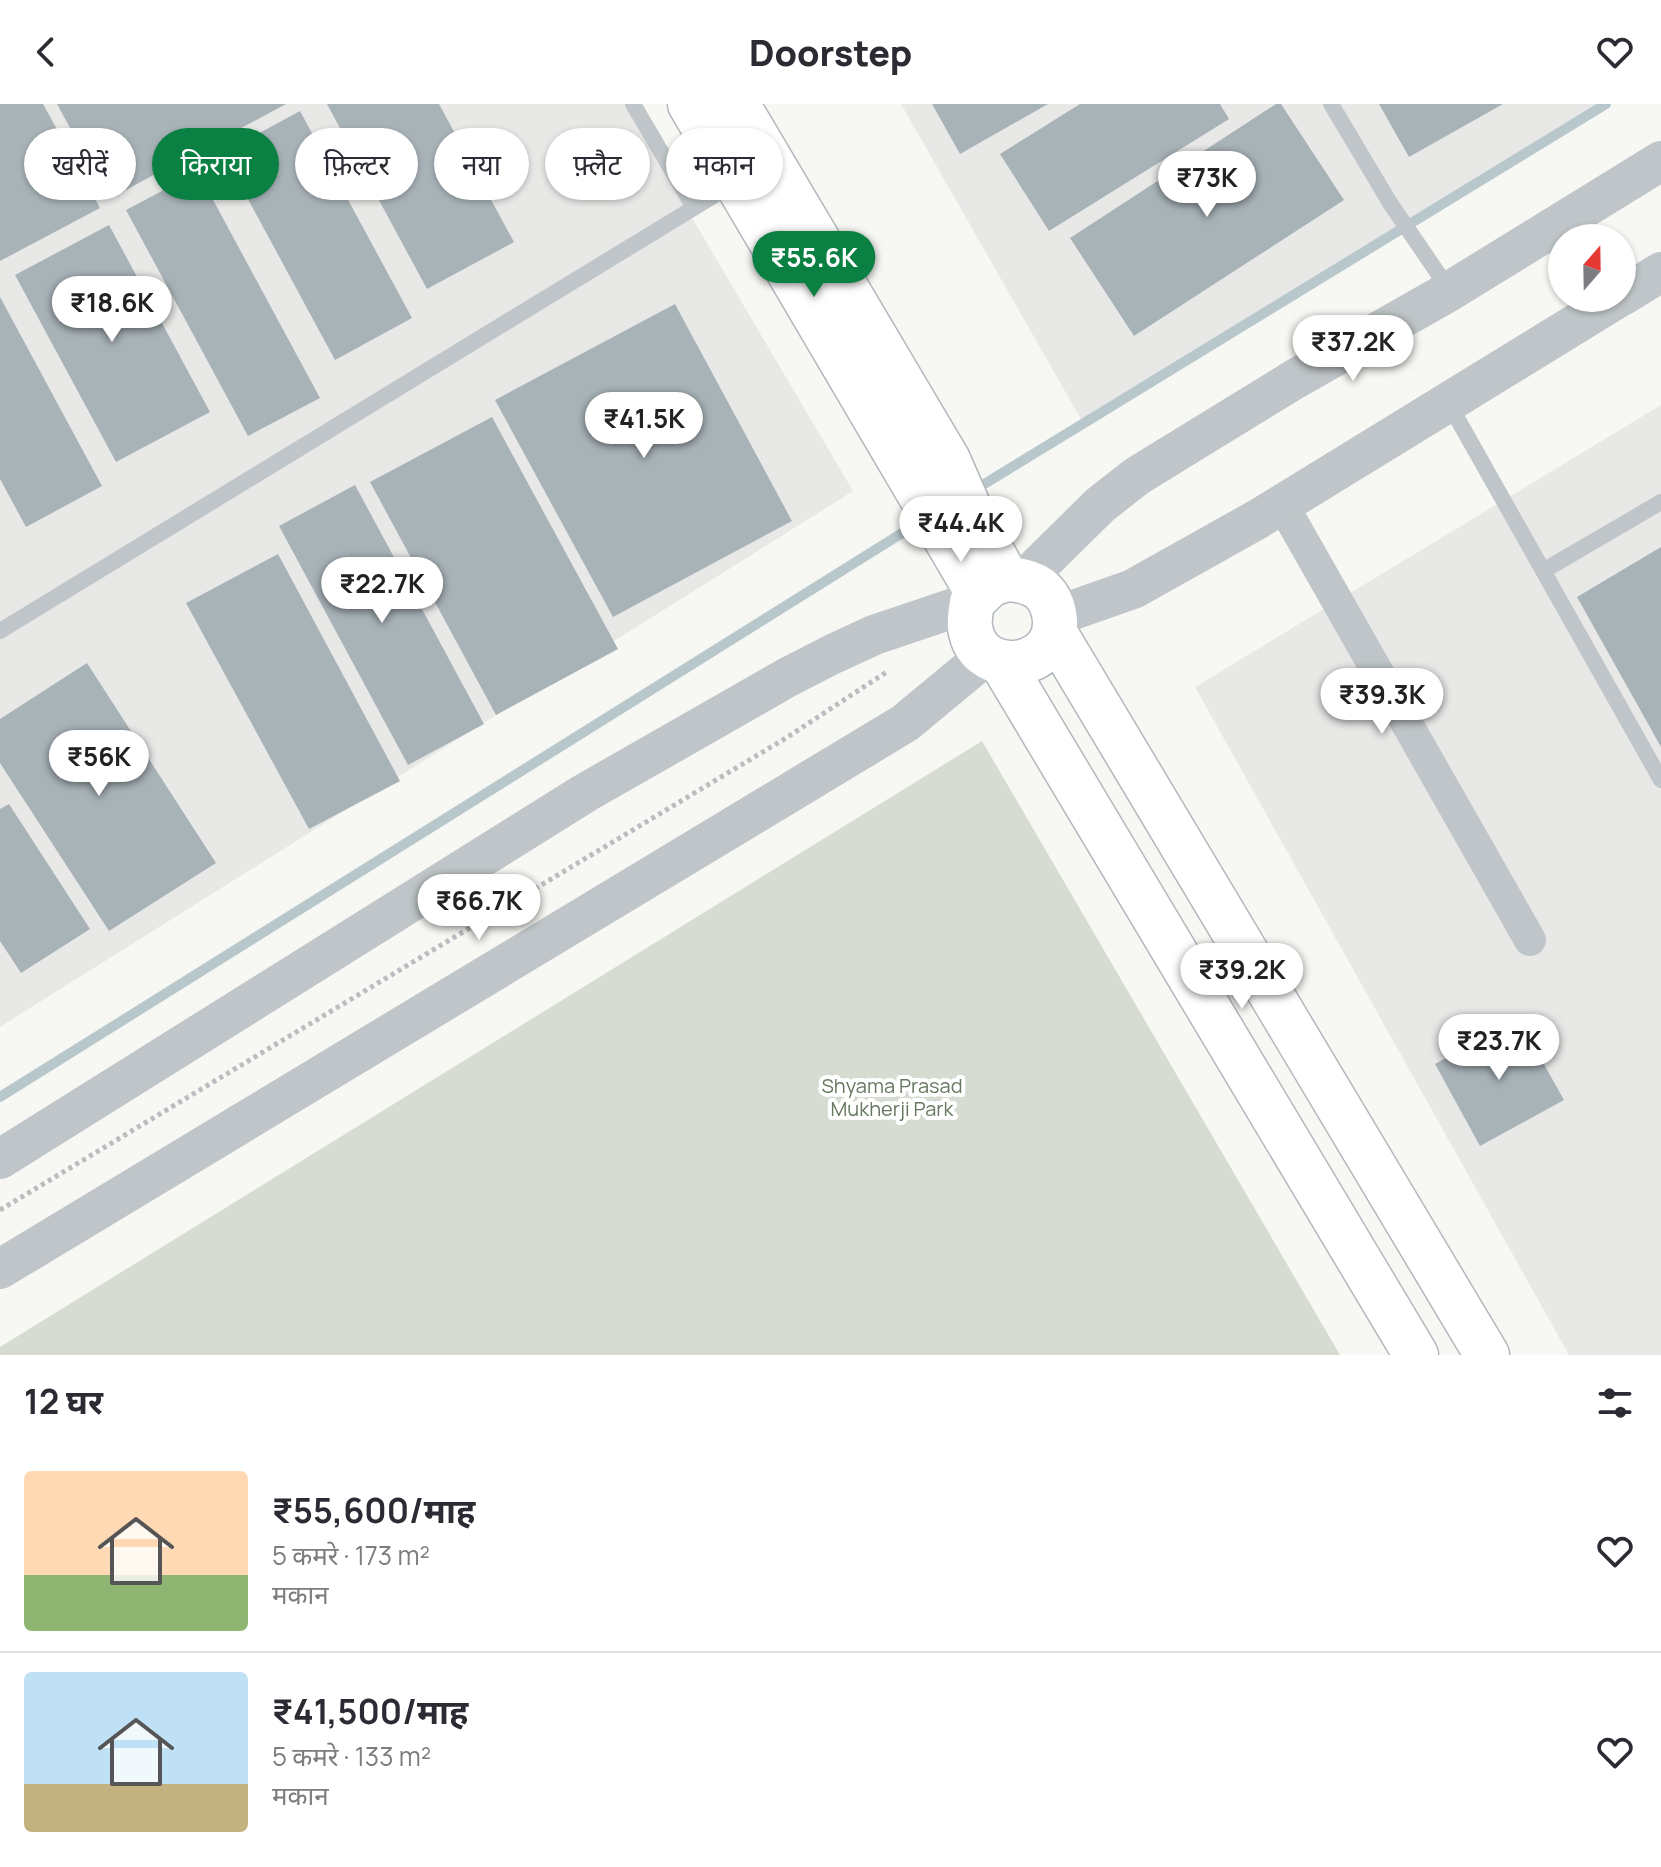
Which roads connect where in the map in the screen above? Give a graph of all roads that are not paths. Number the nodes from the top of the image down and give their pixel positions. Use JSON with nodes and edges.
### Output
{"nodes":[{"id":1,"x":633,"y":104,"type":"edge"},
{"id":2,"x":690,"y":104,"type":"edge"},
{"id":3,"x":737,"y":104,"type":"edge"},
{"id":4,"x":1331,"y":104,"type":"edge"},
{"id":5,"x":704,"y":128,"type":"edge"},
{"id":6,"x":1661,"y":161,"type":"edge"},
{"id":7,"x":707,"y":200,"type":"edge"},
{"id":8,"x":748,"y":200,"type":"edge"},
{"id":9,"x":694,"y":208,"type":"junction"},
{"id":10,"x":1661,"y":272,"type":"edge"},
{"id":11,"x":1636,"y":287,"type":"edge"},
{"id":12,"x":1450,"y":291,"type":"junction"},
{"id":13,"x":1595,"y":312,"type":"edge"},
{"id":14,"x":1448,"y":402,"type":"junction"},
{"id":15,"x":1661,"y":502,"type":"edge"},
{"id":16,"x":1282,"y":504,"type":"junction"},
{"id":17,"x":1543,"y":571,"type":"junction"},
{"id":18,"x":995,"y":589,"type":"junction"},
{"id":19,"x":1055,"y":624,"type":"junction"},
{"id":20,"x":0,"y":631,"type":"edge"},
{"id":21,"x":994,"y":659,"type":"junction"},
{"id":22,"x":1661,"y":780,"type":"edge"},
{"id":23,"x":1530,"y":940,"type":"dead end"},
{"id":24,"x":0,"y":1159,"type":"edge"},
{"id":25,"x":0,"y":1269,"type":"edge"},
{"id":26,"x":1416,"y":1355,"type":"edge"},
{"id":27,"x":1487,"y":1355,"type":"edge"}],
"edges":[{"from":1,"to":9,"type":"lane"},
{"from":2,"to":5,"type":"main road"},
{"from":3,"to":18,"type":"main road"},
{"from":4,"to":12,"type":"lane"},
{"from":6,"to":12,"type":"street"},
{"from":7,"to":9,"type":"lane"},
{"from":8,"to":18,"type":"main road"},
{"from":9,"to":20,"type":"lane"},
{"from":10,"to":11,"type":"street"},
{"from":12,"to":18,"type":"street"},
{"from":13,"to":14,"type":"street"},
{"from":14,"to":16,"type":"street"},
{"from":14,"to":17,"type":"lane"},
{"from":15,"to":17,"type":"lane"},
{"from":16,"to":19,"type":"street"},
{"from":16,"to":23,"type":"street"},
{"from":17,"to":22,"type":"lane"},
{"from":18,"to":19,"type":"main road"},
{"from":18,"to":21,"type":"main road"},
{"from":18,"to":24,"type":"street"},
{"from":19,"to":21,"type":"main road"},
{"from":19,"to":27,"type":"main road"},
{"from":21,"to":25,"type":"street"},
{"from":21,"to":26,"type":"main road"}]}
